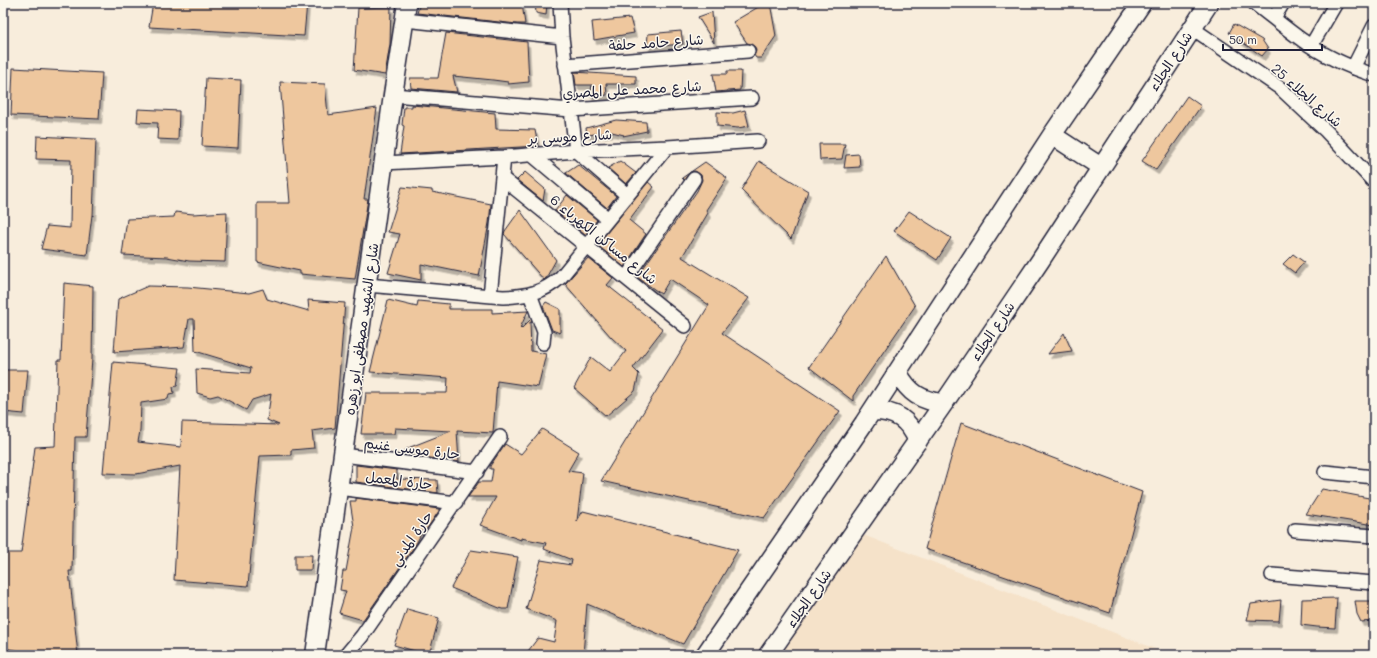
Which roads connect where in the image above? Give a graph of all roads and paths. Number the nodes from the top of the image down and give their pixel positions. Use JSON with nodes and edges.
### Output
{"nodes":[{"id":1,"x":560,"y":3,"type":"edge"},
{"id":2,"x":1142,"y":3,"type":"edge"},
{"id":3,"x":1209,"y":3,"type":"edge"},
{"id":4,"x":1254,"y":3,"type":"edge"},
{"id":5,"x":1283,"y":3,"type":"edge"},
{"id":6,"x":1336,"y":3,"type":"edge"},
{"id":7,"x":406,"y":12,"type":"edge"},
{"id":8,"x":1274,"y":18,"type":"junction"},
{"id":9,"x":1374,"y":26,"type":"edge"},
{"id":10,"x":1192,"y":28,"type":"junction"},
{"id":11,"x":562,"y":37,"type":"junction"},
{"id":12,"x":1311,"y":46,"type":"junction"},
{"id":13,"x":748,"y":51,"type":"dead end"},
{"id":14,"x":565,"y":65,"type":"junction"},
{"id":15,"x":1353,"y":68,"type":"junction"},
{"id":16,"x":1374,"y":76,"type":"edge"},
{"id":17,"x":393,"y":95,"type":"junction"},
{"id":18,"x":752,"y":98,"type":"dead end"},
{"id":19,"x":571,"y":110,"type":"junction"},
{"id":20,"x":1052,"y":135,"type":"junction"},
{"id":21,"x":758,"y":141,"type":"dead end"},
{"id":22,"x":666,"y":147,"type":"junction"},
{"id":23,"x":576,"y":151,"type":"junction"},
{"id":24,"x":531,"y":154,"type":"junction"},
{"id":25,"x":504,"y":157,"type":"junction"},
{"id":26,"x":384,"y":163,"type":"junction"},
{"id":27,"x":1101,"y":167,"type":"junction"},
{"id":28,"x":502,"y":178,"type":"junction"},
{"id":29,"x":694,"y":179,"type":"dead end"},
{"id":30,"x":1374,"y":182,"type":"edge"},
{"id":31,"x":627,"y":195,"type":"junction"},
{"id":32,"x":608,"y":219,"type":"junction"},
{"id":33,"x":586,"y":246,"type":"junction"},
{"id":34,"x":626,"y":278,"type":"junction"},
{"id":35,"x":367,"y":285,"type":"junction"},
{"id":36,"x":530,"y":294,"type":"junction"},
{"id":37,"x":490,"y":296,"type":"junction"},
{"id":38,"x":685,"y":326,"type":"dead end"},
{"id":39,"x":543,"y":342,"type":"dead end"},
{"id":40,"x":898,"y":373,"type":"junction"},
{"id":41,"x":944,"y":403,"type":"junction"},
{"id":42,"x":872,"y":411,"type":"junction"},
{"id":43,"x":500,"y":437,"type":"dead end"},
{"id":44,"x":918,"y":441,"type":"junction"},
{"id":45,"x":343,"y":455,"type":"junction"},
{"id":46,"x":477,"y":472,"type":"junction"},
{"id":47,"x":1325,"y":472,"type":"dead end"},
{"id":48,"x":1374,"y":477,"type":"edge"},
{"id":49,"x":338,"y":488,"type":"junction"},
{"id":50,"x":456,"y":503,"type":"junction"},
{"id":51,"x":1295,"y":530,"type":"dead end"},
{"id":52,"x":1374,"y":536,"type":"edge"},
{"id":53,"x":1272,"y":575,"type":"dead end"},
{"id":54,"x":1374,"y":583,"type":"edge"},
{"id":55,"x":315,"y":655,"type":"edge"},
{"id":56,"x":346,"y":655,"type":"edge"},
{"id":57,"x":705,"y":655,"type":"edge"},
{"id":58,"x":768,"y":655,"type":"edge"}],
"edges":[{"from":1,"to":11,"type":"street"},
{"from":2,"to":20,"type":"main road"},
{"from":3,"to":10,"type":"main road","name":"شارع الجلاء"},
{"from":4,"to":8,"type":"street"},
{"from":5,"to":8,"type":"street"},
{"from":6,"to":12,"type":"street"},
{"from":7,"to":11,"type":"street"},
{"from":7,"to":17,"type":"main road","name":"شارع الشهيد مصطفى ابو زهره"},
{"from":8,"to":12,"type":"street"},
{"from":9,"to":15,"type":"street"},
{"from":10,"to":27,"type":"main road","name":"شارع الجلاء"},
{"from":10,"to":30,"type":"street","name":"شارع الجلاء 25"},
{"from":11,"to":14,"type":"street"},
{"from":12,"to":15,"type":"street"},
{"from":13,"to":14,"type":"street","name":"شارع حامد حلفة"},
{"from":14,"to":19,"type":"street"},
{"from":15,"to":16,"type":"street"},
{"from":17,"to":19,"type":"street","name":"شارع محمد على المصري"},
{"from":17,"to":26,"type":"main road","name":"شارع الشهيد مصطفى ابو زهره"},
{"from":18,"to":19,"type":"street","name":"شارع محمد على المصري"},
{"from":19,"to":23,"type":"street"},
{"from":20,"to":27,"type":"main road"},
{"from":20,"to":40,"type":"main road"},
{"from":21,"to":22,"type":"street","name":"شارع موسى بر"},
{"from":22,"to":23,"type":"street","name":"شارع موسى بر"},
{"from":22,"to":31,"type":"street"},
{"from":23,"to":24,"type":"street","name":"شارع موسى بر"},
{"from":23,"to":31,"type":"street"},
{"from":24,"to":25,"type":"street","name":"شارع موسى بر"},
{"from":24,"to":32,"type":"street"},
{"from":25,"to":26,"type":"street","name":"شارع موسى بر"},
{"from":25,"to":28,"type":"street"},
{"from":26,"to":35,"type":"main road","name":"شارع الشهيد مصطفى ابو زهره"},
{"from":27,"to":41,"type":"main road","name":"شارع الجلاء"},
{"from":28,"to":33,"type":"street","name":"شارع مساكن الكهرباء 6"},
{"from":28,"to":37,"type":"street"},
{"from":29,"to":34,"type":"street"},
{"from":31,"to":32,"type":"street"},
{"from":32,"to":33,"type":"street"},
{"from":33,"to":34,"type":"street","name":"شارع مساكن الكهرباء 6"},
{"from":33,"to":36,"type":"street"},
{"from":34,"to":38,"type":"street","name":"شارع مساكن الكهرباء 6"},
{"from":35,"to":37,"type":"street"},
{"from":35,"to":45,"type":"main road","name":"شارع الشهيد مصطفى ابو زهره"},
{"from":36,"to":37,"type":"street"},
{"from":36,"to":39,"type":"street"},
{"from":40,"to":41,"type":"main road"},
{"from":40,"to":42,"type":"main road"},
{"from":41,"to":44,"type":"main road","name":"شارع الجلاء"},
{"from":42,"to":44,"type":"main road"},
{"from":42,"to":57,"type":"main road"},
{"from":43,"to":46,"type":"street","name":"حارة المدني"},
{"from":44,"to":58,"type":"main road","name":"شارع الجلاء"},
{"from":45,"to":46,"type":"street","name":"حارة موسى غنيم"},
{"from":45,"to":49,"type":"main road","name":"شارع الشهيد مصطفى ابو زهره"},
{"from":46,"to":50,"type":"street","name":"حارة المدني"},
{"from":47,"to":48,"type":"street"},
{"from":49,"to":50,"type":"street","name":"حارة المعمل"},
{"from":49,"to":55,"type":"main road","name":"شارع الشهيد مصطفى ابو زهره"},
{"from":50,"to":56,"type":"street","name":"حارة المدني"},
{"from":51,"to":52,"type":"street"},
{"from":53,"to":54,"type":"street"}]}
